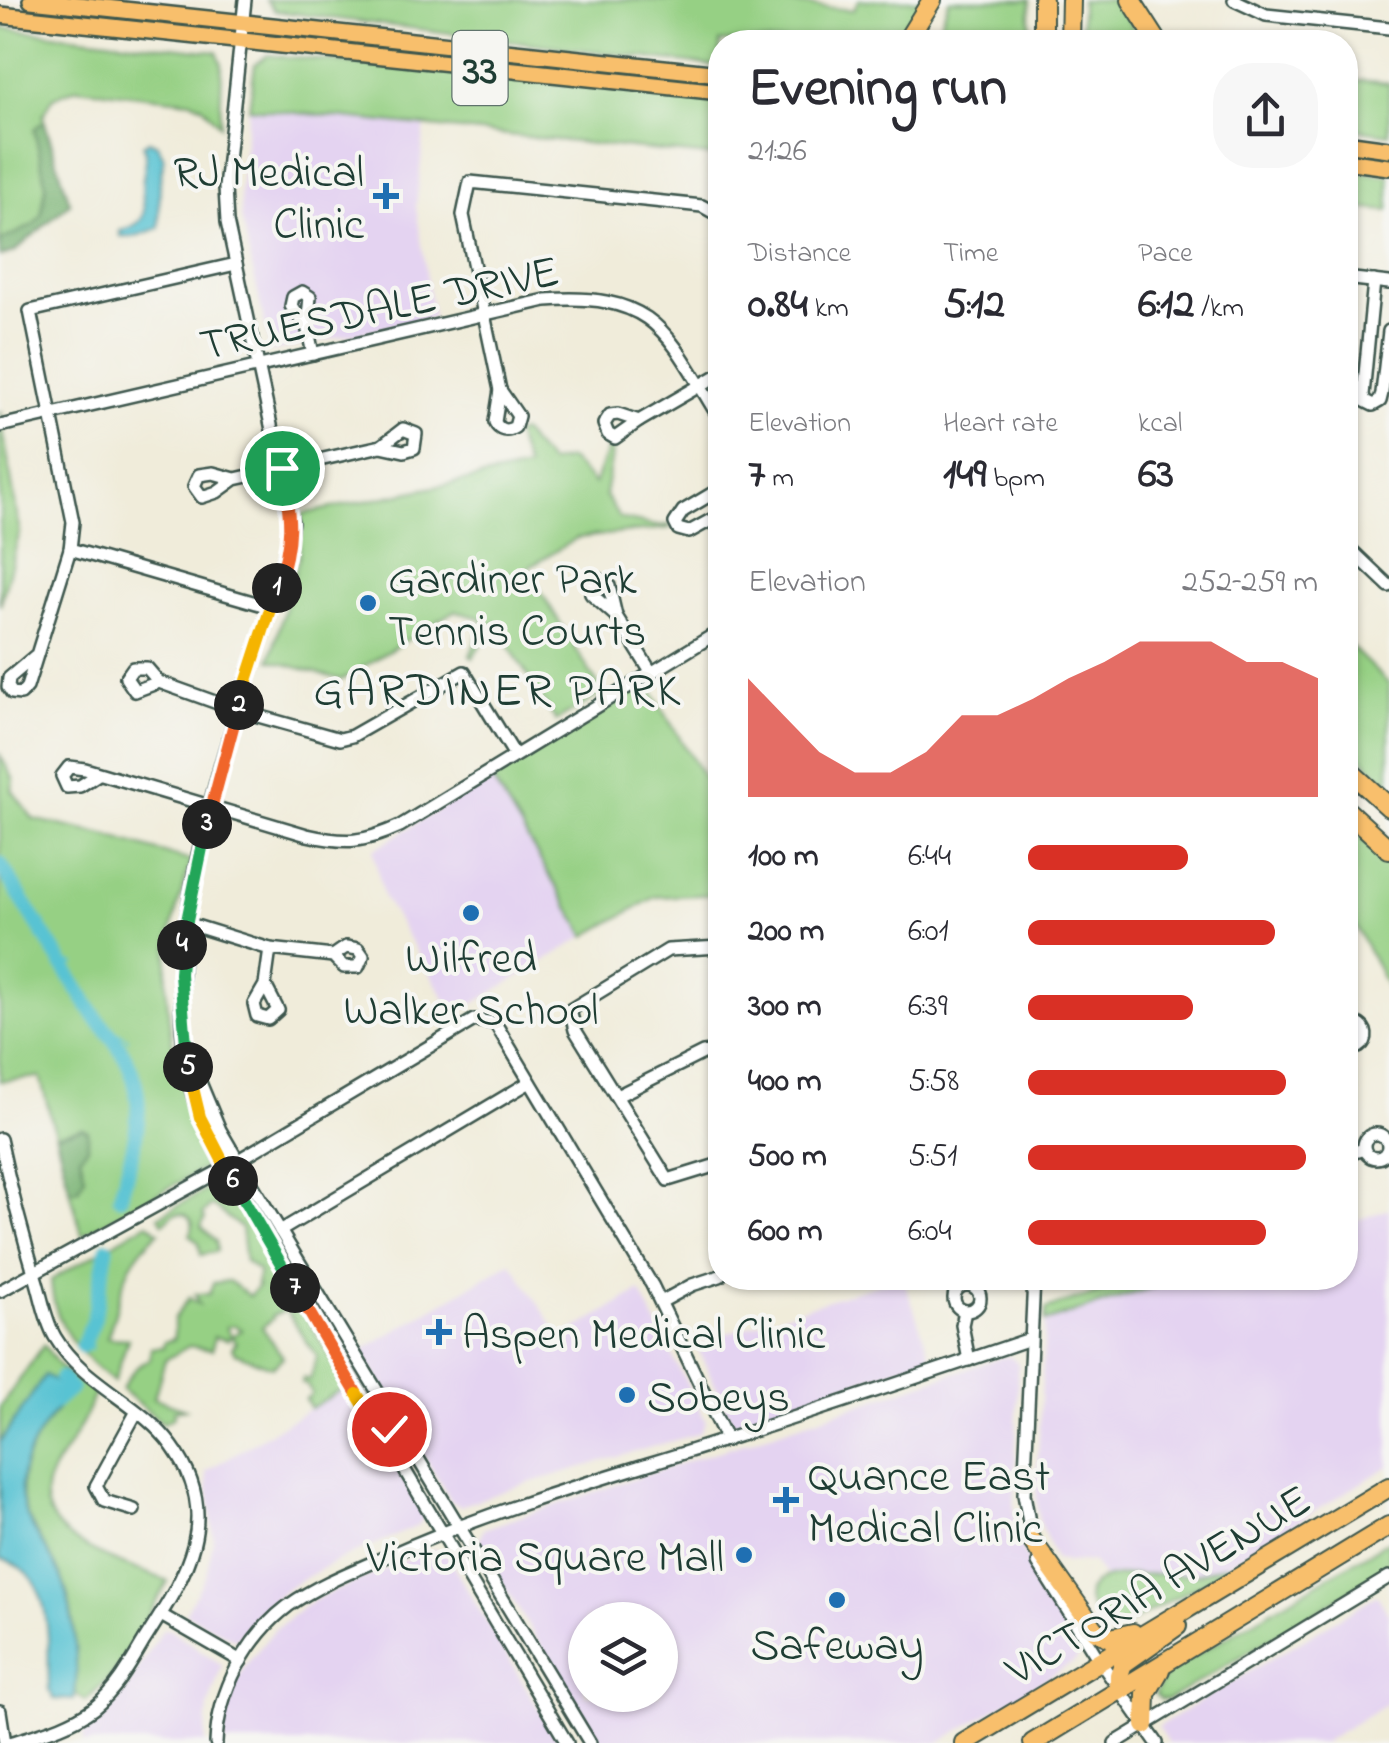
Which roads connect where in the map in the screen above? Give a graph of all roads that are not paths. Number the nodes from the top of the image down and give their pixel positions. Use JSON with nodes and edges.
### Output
{"nodes":[{"id":1,"x":30,"y":0,"type":"edge"},
{"id":2,"x":244,"y":0,"type":"edge"},
{"id":3,"x":933,"y":0,"type":"edge"},
{"id":4,"x":1043,"y":0,"type":"edge"},
{"id":5,"x":1071,"y":0,"type":"edge"},
{"id":6,"x":1129,"y":0,"type":"edge"},
{"id":7,"x":1234,"y":0,"type":"edge"},
{"id":8,"x":0,"y":16,"type":"edge"},
{"id":9,"x":242,"y":20,"type":"junction"},
{"id":10,"x":1389,"y":28,"type":"edge"},
{"id":11,"x":914,"y":30,"type":"edge"},
{"id":12,"x":924,"y":30,"type":"edge"},
{"id":13,"x":1043,"y":30,"type":"edge"},
{"id":14,"x":1070,"y":30,"type":"edge"},
{"id":15,"x":1142,"y":30,"type":"edge"},
{"id":16,"x":1150,"y":30,"type":"edge"},
{"id":17,"x":241,"y":40,"type":"junction"},
{"id":18,"x":708,"y":73,"type":"edge"},
{"id":19,"x":708,"y":91,"type":"edge"},
{"id":20,"x":1358,"y":146,"type":"edge"},
{"id":21,"x":1389,"y":150,"type":"edge"},
{"id":22,"x":1358,"y":163,"type":"edge"},
{"id":23,"x":1389,"y":168,"type":"edge"},
{"id":24,"x":708,"y":209,"type":"edge"},
{"id":25,"x":236,"y":264,"type":"junction"},
{"id":26,"x":1358,"y":279,"type":"edge"},
{"id":27,"x":1374,"y":281,"type":"junction"},
{"id":28,"x":1389,"y":283,"type":"edge"},
{"id":29,"x":485,"y":316,"type":"junction"},
{"id":30,"x":307,"y":326,"type":"dead end"},
{"id":31,"x":1389,"y":332,"type":"edge"},
{"id":32,"x":314,"y":354,"type":"junction"},
{"id":33,"x":258,"y":367,"type":"junction"},
{"id":34,"x":708,"y":381,"type":"edge"},
{"id":35,"x":700,"y":386,"type":"junction"},
{"id":36,"x":500,"y":390,"type":"dead end"},
{"id":37,"x":708,"y":400,"type":"edge"},
{"id":38,"x":52,"y":412,"type":"junction"},
{"id":39,"x":640,"y":421,"type":"dead end"},
{"id":40,"x":0,"y":426,"type":"edge"},
{"id":41,"x":380,"y":446,"type":"dead end"},
{"id":42,"x":282,"y":468,"type":"junction"},
{"id":43,"x":234,"y":479,"type":"dead end"},
{"id":44,"x":708,"y":496,"type":"edge"},
{"id":45,"x":708,"y":520,"type":"edge"},
{"id":46,"x":70,"y":549,"type":"junction"},
{"id":47,"x":1358,"y":554,"type":"edge"},
{"id":48,"x":1386,"y":577,"type":"edge"},
{"id":49,"x":270,"y":608,"type":"junction"},
{"id":50,"x":616,"y":616,"type":"dead end"},
{"id":51,"x":708,"y":639,"type":"edge"},
{"id":52,"x":35,"y":656,"type":"dead end"},
{"id":53,"x":651,"y":672,"type":"junction"},
{"id":54,"x":159,"y":682,"type":"dead end"},
{"id":55,"x":238,"y":710,"type":"junction"},
{"id":56,"x":514,"y":754,"type":"junction"},
{"id":57,"x":98,"y":775,"type":"dead end"},
{"id":58,"x":1358,"y":779,"type":"edge"},
{"id":59,"x":1389,"y":807,"type":"edge"},
{"id":60,"x":211,"y":809,"type":"junction"},
{"id":61,"x":1358,"y":821,"type":"edge"},
{"id":62,"x":1389,"y":849,"type":"edge"},
{"id":63,"x":186,"y":923,"type":"junction"},
{"id":64,"x":708,"y":948,"type":"edge"},
{"id":65,"x":270,"y":949,"type":"junction"},
{"id":66,"x":333,"y":956,"type":"dead end"},
{"id":67,"x":265,"y":986,"type":"dead end"},
{"id":68,"x":1358,"y":1024,"type":"edge"},
{"id":69,"x":1358,"y":1047,"type":"edge"},
{"id":70,"x":187,"y":1050,"type":"junction"},
{"id":71,"x":708,"y":1052,"type":"edge"},
{"id":72,"x":530,"y":1082,"type":"junction"},
{"id":73,"x":618,"y":1096,"type":"junction"},
{"id":74,"x":0,"y":1139,"type":"edge"},
{"id":75,"x":1364,"y":1150,"type":"dead end"},
{"id":76,"x":1358,"y":1152,"type":"edge"},
{"id":77,"x":238,"y":1161,"type":"junction"},
{"id":78,"x":226,"y":1168,"type":"junction"},
{"id":79,"x":708,"y":1168,"type":"edge"},
{"id":80,"x":14,"y":1204,"type":"junction"},
{"id":81,"x":0,"y":1212,"type":"edge"},
{"id":82,"x":280,"y":1232,"type":"junction"},
{"id":83,"x":34,"y":1273,"type":"junction"},
{"id":84,"x":708,"y":1280,"type":"edge"},
{"id":85,"x":1033,"y":1290,"type":"edge"},
{"id":86,"x":0,"y":1291,"type":"edge"},
{"id":87,"x":661,"y":1302,"type":"junction"},
{"id":88,"x":964,"y":1310,"type":"dead end"},
{"id":89,"x":1030,"y":1338,"type":"junction"},
{"id":90,"x":968,"y":1360,"type":"junction"},
{"id":91,"x":136,"y":1413,"type":"junction"},
{"id":92,"x":381,"y":1433,"type":"junction"},
{"id":93,"x":403,"y":1434,"type":"junction"},
{"id":94,"x":727,"y":1440,"type":"junction"},
{"id":95,"x":1389,"y":1487,"type":"edge"},
{"id":96,"x":134,"y":1510,"type":"dead end"},
{"id":97,"x":457,"y":1525,"type":"junction"},
{"id":98,"x":1389,"y":1526,"type":"edge"},
{"id":99,"x":441,"y":1532,"type":"junction"},
{"id":100,"x":1300,"y":1540,"type":"junction"},
{"id":101,"x":1033,"y":1542,"type":"junction"},
{"id":102,"x":1389,"y":1577,"type":"edge"},
{"id":103,"x":1209,"y":1595,"type":"junction"},
{"id":104,"x":161,"y":1614,"type":"junction"},
{"id":105,"x":1099,"y":1660,"type":"junction"},
{"id":106,"x":241,"y":1661,"type":"junction"},
{"id":107,"x":1166,"y":1662,"type":"junction"},
{"id":108,"x":1119,"y":1691,"type":"junction"},
{"id":109,"x":0,"y":1711,"type":"edge"},
{"id":110,"x":1145,"y":1724,"type":"junction"},
{"id":111,"x":7,"y":1743,"type":"edge"},
{"id":112,"x":216,"y":1743,"type":"edge"},
{"id":113,"x":567,"y":1743,"type":"edge"},
{"id":114,"x":590,"y":1743,"type":"edge"},
{"id":115,"x":964,"y":1743,"type":"edge"},
{"id":116,"x":1033,"y":1743,"type":"edge"},
{"id":117,"x":1114,"y":1743,"type":"edge"},
{"id":118,"x":1156,"y":1743,"type":"edge"}],
"edges":[{"from":1,"to":9,"type":"main road","number":"33"},
{"from":2,"to":9,"type":"street"},
{"from":3,"to":11,"type":"highway"},
{"from":3,"to":12,"type":"highway"},
{"from":4,"to":13,"type":"highway"},
{"from":5,"to":14,"type":"highway"},
{"from":6,"to":15,"type":"highway"},
{"from":6,"to":16,"type":"highway"},
{"from":7,"to":10,"type":"street"},
{"from":8,"to":17,"type":"main road","number":"33"},
{"from":9,"to":17,"type":"street"},
{"from":9,"to":18,"type":"main road","number":"33"},
{"from":17,"to":19,"type":"main road","number":"33"},
{"from":17,"to":25,"type":"street"},
{"from":20,"to":21,"type":"main road"},
{"from":22,"to":23,"type":"main road"},
{"from":24,"to":29,"type":"street"},
{"from":25,"to":33,"type":"street"},
{"from":25,"to":38,"type":"street"},
{"from":26,"to":27,"type":"street"},
{"from":27,"to":28,"type":"street"},
{"from":27,"to":31,"type":"street"},
{"from":29,"to":32,"type":"street","name":"TRUESDALE DRIVE"},
{"from":29,"to":35,"type":"street","name":"TRUESDALE DRIVE"},
{"from":29,"to":36,"type":"street"},
{"from":30,"to":32,"type":"street"},
{"from":32,"to":33,"type":"street","name":"TRUESDALE DRIVE"},
{"from":33,"to":38,"type":"street","name":"TRUESDALE DRIVE"},
{"from":33,"to":42,"type":"street"},
{"from":34,"to":35,"type":"street"},
{"from":35,"to":37,"type":"street","name":"TRUESDALE DRIVE"},
{"from":35,"to":39,"type":"street"},
{"from":38,"to":40,"type":"street","name":"TRUESDALE DRIVE"},
{"from":38,"to":46,"type":"street"},
{"from":41,"to":42,"type":"street"},
{"from":42,"to":43,"type":"street"},
{"from":42,"to":49,"type":"street"},
{"from":44,"to":45,"type":"street"},
{"from":46,"to":49,"type":"street"},
{"from":46,"to":52,"type":"street"},
{"from":47,"to":48,"type":"street"},
{"from":49,"to":55,"type":"street"},
{"from":50,"to":53,"type":"street"},
{"from":51,"to":53,"type":"street"},
{"from":53,"to":56,"type":"street"},
{"from":54,"to":55,"type":"street"},
{"from":55,"to":56,"type":"street"},
{"from":55,"to":60,"type":"street"},
{"from":56,"to":60,"type":"street"},
{"from":57,"to":60,"type":"street"},
{"from":58,"to":59,"type":"highway"},
{"from":60,"to":63,"type":"street"},
{"from":61,"to":62,"type":"highway"},
{"from":63,"to":65,"type":"street"},
{"from":63,"to":70,"type":"street"},
{"from":64,"to":73,"type":"street"},
{"from":65,"to":66,"type":"street"},
{"from":65,"to":67,"type":"street"},
{"from":68,"to":69,"type":"street"},
{"from":70,"to":77,"type":"street"},
{"from":70,"to":78,"type":"street"},
{"from":71,"to":73,"type":"street"},
{"from":72,"to":77,"type":"street"},
{"from":72,"to":82,"type":"street"},
{"from":72,"to":87,"type":"street"},
{"from":73,"to":79,"type":"street"},
{"from":74,"to":80,"type":"street"},
{"from":75,"to":76,"type":"street"},
{"from":77,"to":78,"type":"street"},
{"from":77,"to":82,"type":"street"},
{"from":78,"to":83,"type":"street"},
{"from":78,"to":92,"type":"street"},
{"from":80,"to":81,"type":"street"},
{"from":80,"to":83,"type":"street"},
{"from":82,"to":93,"type":"street"},
{"from":83,"to":86,"type":"street"},
{"from":83,"to":91,"type":"street"},
{"from":84,"to":87,"type":"street"},
{"from":85,"to":89,"type":"street"},
{"from":87,"to":94,"type":"street"},
{"from":88,"to":90,"type":"street"},
{"from":89,"to":90,"type":"street"},
{"from":89,"to":101,"type":"street"},
{"from":90,"to":94,"type":"street"},
{"from":91,"to":96,"type":"street"},
{"from":91,"to":104,"type":"street"},
{"from":92,"to":93,"type":"street"},
{"from":92,"to":99,"type":"street"},
{"from":93,"to":97,"type":"street"},
{"from":94,"to":97,"type":"street"},
{"from":95,"to":100,"type":"highway","name":"VICTORIA AVENUE"},
{"from":97,"to":99,"type":"street"},
{"from":97,"to":114,"type":"street"},
{"from":98,"to":107,"type":"highway","name":"VICTORIA AVENUE"},
{"from":99,"to":106,"type":"street"},
{"from":99,"to":113,"type":"street"},
{"from":100,"to":103,"type":"highway","name":"VICTORIA AVENUE"},
{"from":100,"to":108,"type":"highway"},
{"from":101,"to":103,"type":"highway"},
{"from":101,"to":105,"type":"street"},
{"from":102,"to":110,"type":"street"},
{"from":103,"to":105,"type":"highway","name":"VICTORIA AVENUE"},
{"from":104,"to":106,"type":"street"},
{"from":104,"to":111,"type":"street"},
{"from":105,"to":108,"type":"street"},
{"from":105,"to":115,"type":"highway","name":"VICTORIA AVENUE"},
{"from":106,"to":112,"type":"street"},
{"from":107,"to":108,"type":"highway","name":"VICTORIA AVENUE"},
{"from":107,"to":110,"type":"highway"},
{"from":108,"to":110,"type":"street"},
{"from":108,"to":116,"type":"highway","name":"VICTORIA AVENUE"},
{"from":109,"to":111,"type":"street"},
{"from":110,"to":117,"type":"street"},
{"from":110,"to":118,"type":"street"}]}
